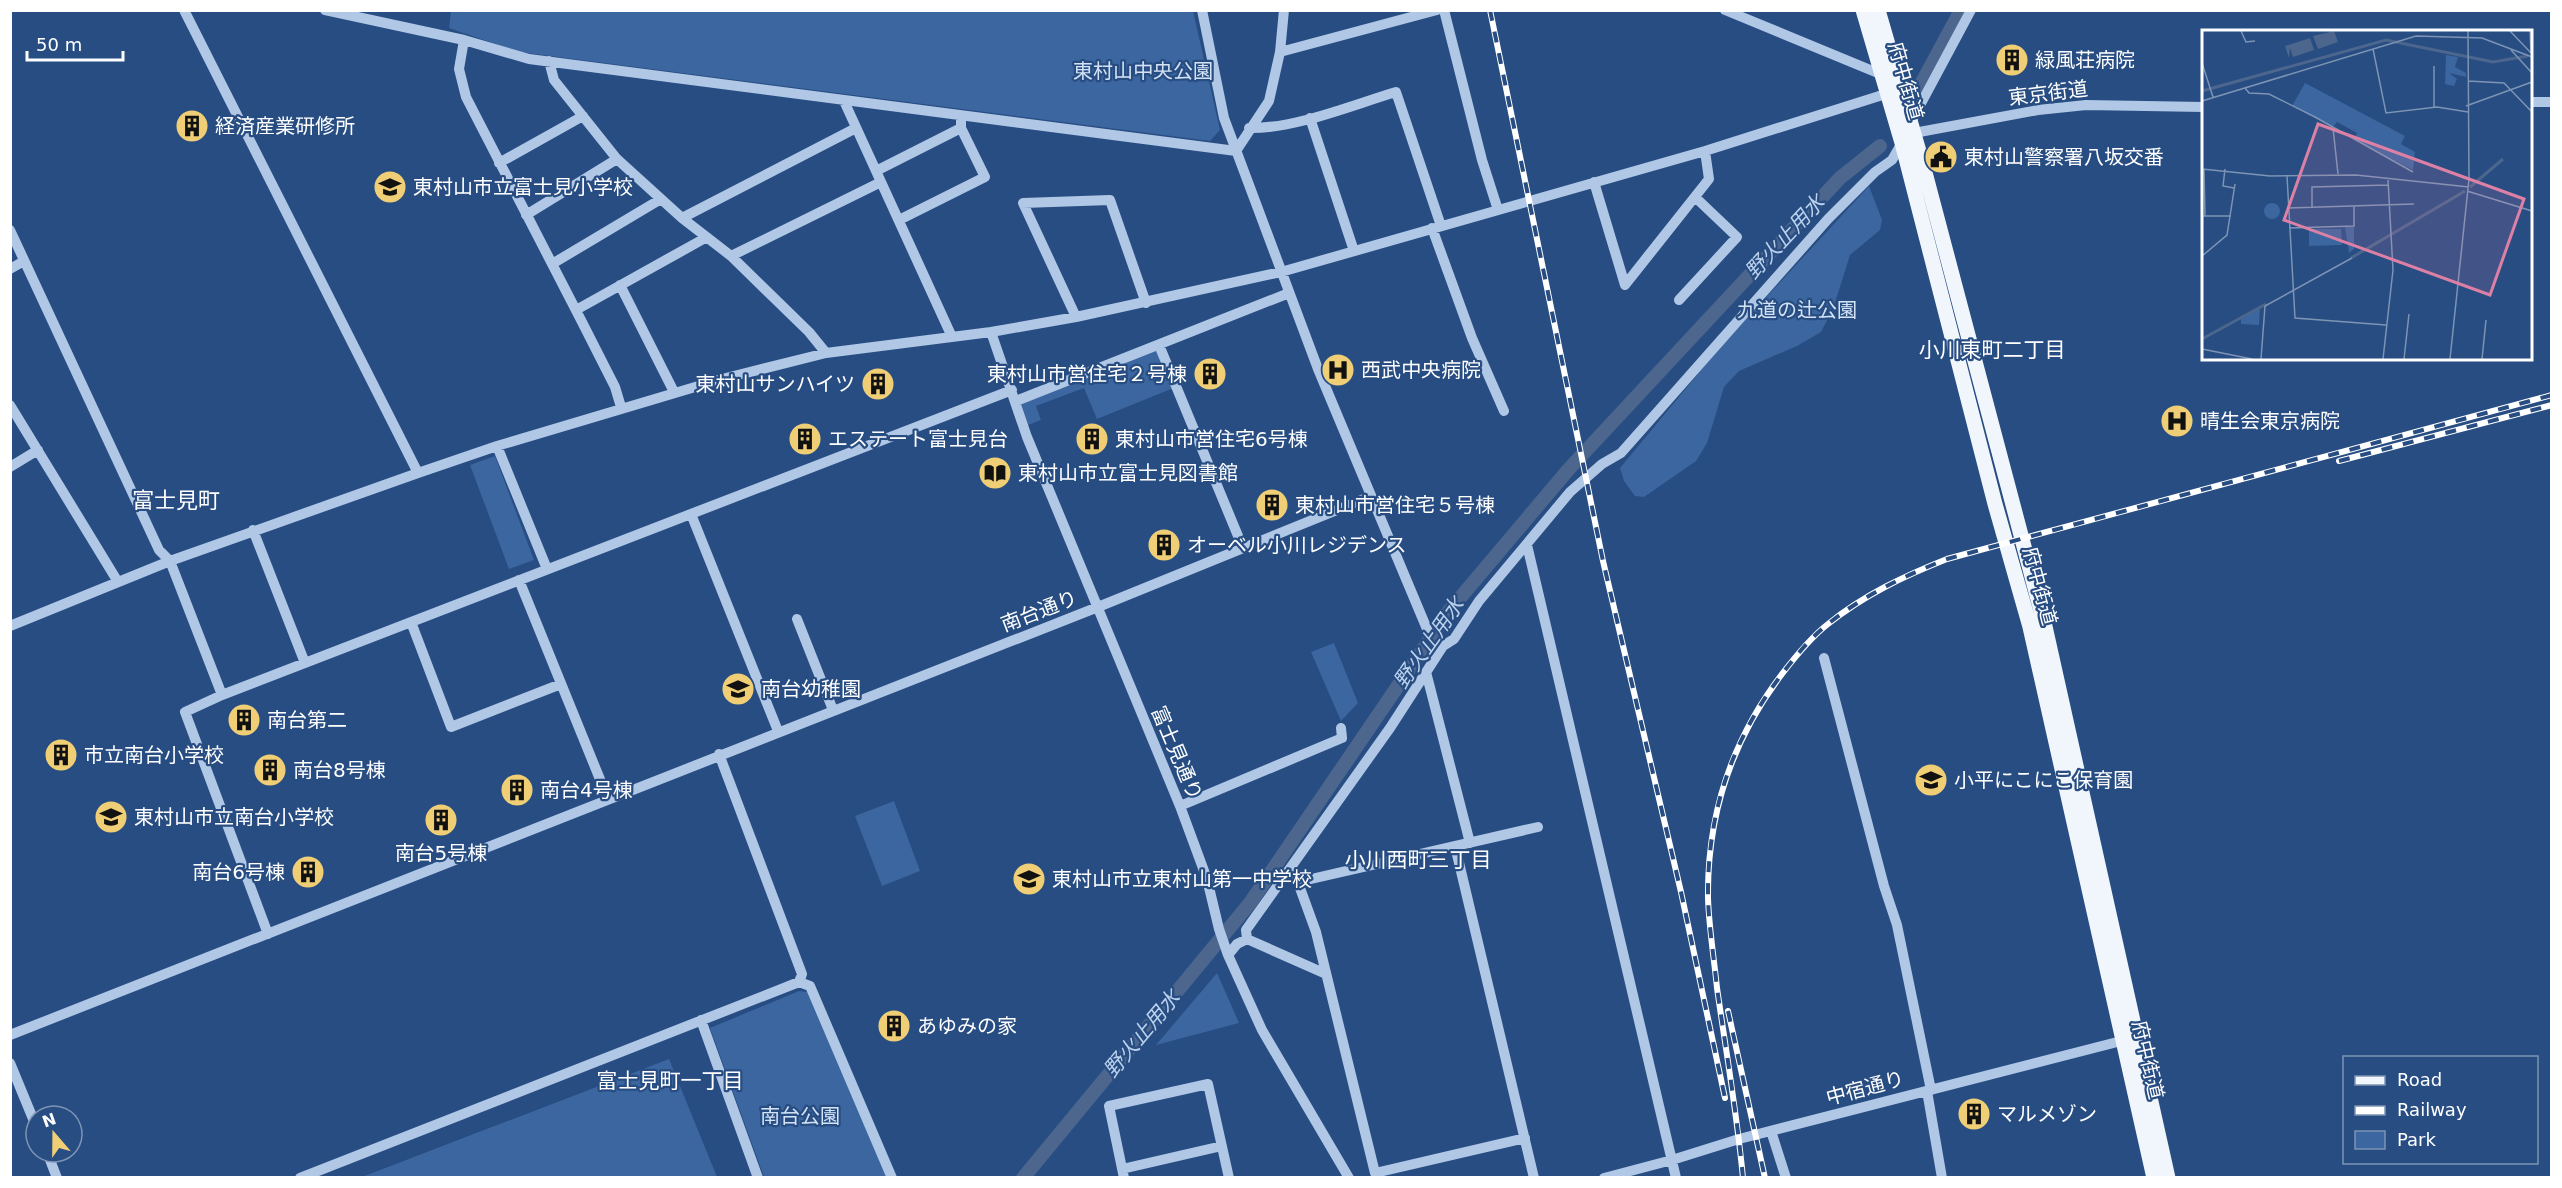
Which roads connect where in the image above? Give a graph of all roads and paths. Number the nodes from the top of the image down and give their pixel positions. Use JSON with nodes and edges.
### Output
{"nodes":[{"id":1,"x":184,"y":10,"type":"edge"},
{"id":2,"x":325,"y":10,"type":"edge"},
{"id":3,"x":1202,"y":10,"type":"edge"},
{"id":4,"x":1284,"y":10,"type":"edge"},
{"id":5,"x":1437,"y":10,"type":"edge"},
{"id":6,"x":1444,"y":10,"type":"edge"},
{"id":7,"x":1725,"y":10,"type":"edge"},
{"id":8,"x":1863,"y":10,"type":"edge"},
{"id":9,"x":1878,"y":10,"type":"edge"},
{"id":10,"x":1971,"y":10,"type":"edge"},
{"id":11,"x":464,"y":40,"type":"junction"},
{"id":12,"x":1280,"y":52,"type":"junction"},
{"id":13,"x":549,"y":61,"type":"junction"},
{"id":14,"x":1892,"y":84,"type":"junction"},
{"id":15,"x":844,"y":101,"type":"junction"},
{"id":16,"x":2532,"y":102,"type":"edge"},
{"id":17,"x":2552,"y":102,"type":"edge"},
{"id":18,"x":2202,"y":107,"type":"edge"},
{"id":19,"x":583,"y":116,"type":"junction"},
{"id":20,"x":1310,"y":118,"type":"junction"},
{"id":21,"x":961,"y":122,"type":"junction"},
{"id":22,"x":856,"y":128,"type":"junction"},
{"id":23,"x":1249,"y":128,"type":"junction"},
{"id":24,"x":1909,"y":132,"type":"junction"},
{"id":25,"x":1236,"y":151,"type":"junction"},
{"id":26,"x":1705,"y":151,"type":"junction"},
{"id":27,"x":617,"y":159,"type":"junction"},
{"id":28,"x":500,"y":163,"type":"junction"},
{"id":29,"x":876,"y":171,"type":"junction"},
{"id":30,"x":881,"y":182,"type":"junction"},
{"id":31,"x":1594,"y":182,"type":"junction"},
{"id":32,"x":1695,"y":197,"type":"junction"},
{"id":33,"x":661,"y":200,"type":"junction"},
{"id":34,"x":1498,"y":210,"type":"junction"},
{"id":35,"x":526,"y":215,"type":"junction"},
{"id":36,"x":682,"y":218,"type":"junction"},
{"id":37,"x":899,"y":220,"type":"junction"},
{"id":38,"x":1437,"y":227,"type":"junction"},
{"id":39,"x":10,"y":230,"type":"edge"},
{"id":40,"x":707,"y":237,"type":"junction"},
{"id":41,"x":1354,"y":251,"type":"junction"},
{"id":42,"x":731,"y":256,"type":"junction"},
{"id":43,"x":24,"y":261,"type":"junction"},
{"id":44,"x":552,"y":264,"type":"junction"},
{"id":45,"x":10,"y":269,"type":"edge"},
{"id":46,"x":1281,"y":272,"type":"junction"},
{"id":47,"x":620,"y":285,"type":"junction"},
{"id":48,"x":1289,"y":293,"type":"junction"},
{"id":49,"x":1679,"y":300,"type":"dead end"},
{"id":50,"x":1146,"y":303,"type":"junction"},
{"id":51,"x":576,"y":310,"type":"junction"},
{"id":52,"x":1076,"y":317,"type":"junction"},
{"id":53,"x":991,"y":332,"type":"junction"},
{"id":54,"x":952,"y":337,"type":"junction"},
{"id":55,"x":1159,"y":345,"type":"junction"},
{"id":56,"x":826,"y":353,"type":"junction"},
{"id":57,"x":1012,"y":390,"type":"junction"},
{"id":58,"x":674,"y":392,"type":"junction"},
{"id":59,"x":1016,"y":401,"type":"junction"},
{"id":60,"x":10,"y":405,"type":"edge"},
{"id":61,"x":621,"y":407,"type":"junction"},
{"id":62,"x":1504,"y":411,"type":"dead end"},
{"id":63,"x":497,"y":446,"type":"junction"},
{"id":64,"x":38,"y":450,"type":"junction"},
{"id":65,"x":10,"y":467,"type":"edge"},
{"id":66,"x":418,"y":473,"type":"junction"},
{"id":67,"x":1370,"y":496,"type":"junction"},
{"id":68,"x":691,"y":514,"type":"junction"},
{"id":69,"x":253,"y":530,"type":"junction"},
{"id":70,"x":1527,"y":545,"type":"junction"},
{"id":71,"x":1243,"y":548,"type":"junction"},
{"id":72,"x":170,"y":561,"type":"junction"},
{"id":73,"x":547,"y":569,"type":"junction"},
{"id":74,"x":519,"y":580,"type":"junction"},
{"id":75,"x":118,"y":582,"type":"junction"},
{"id":76,"x":1098,"y":607,"type":"junction"},
{"id":77,"x":796,"y":620,"type":"dead end"},
{"id":78,"x":411,"y":622,"type":"junction"},
{"id":79,"x":10,"y":626,"type":"edge"},
{"id":80,"x":1427,"y":629,"type":"dead end"},
{"id":81,"x":1824,"y":658,"type":"dead end"},
{"id":82,"x":305,"y":663,"type":"junction"},
{"id":83,"x":1426,"y":672,"type":"junction"},
{"id":84,"x":561,"y":684,"type":"junction"},
{"id":85,"x":222,"y":695,"type":"junction"},
{"id":86,"x":833,"y":710,"type":"junction"},
{"id":87,"x":1341,"y":728,"type":"dead end"},
{"id":88,"x":778,"y":731,"type":"junction"},
{"id":89,"x":719,"y":754,"type":"junction"},
{"id":90,"x":608,"y":799,"type":"junction"},
{"id":91,"x":1180,"y":806,"type":"junction"},
{"id":92,"x":1538,"y":827,"type":"dead end"},
{"id":93,"x":1470,"y":843,"type":"junction"},
{"id":94,"x":1455,"y":846,"type":"junction"},
{"id":95,"x":1292,"y":866,"type":"junction"},
{"id":96,"x":1298,"y":882,"type":"junction"},
{"id":97,"x":268,"y":934,"type":"junction"},
{"id":98,"x":1247,"y":939,"type":"junction"},
{"id":99,"x":1227,"y":952,"type":"junction"},
{"id":100,"x":1326,"y":974,"type":"junction"},
{"id":101,"x":799,"y":982,"type":"junction"},
{"id":102,"x":701,"y":1020,"type":"junction"},
{"id":103,"x":10,"y":1035,"type":"edge"},
{"id":104,"x":2129,"y":1039,"type":"junction"},
{"id":105,"x":10,"y":1063,"type":"edge"},
{"id":106,"x":1929,"y":1091,"type":"junction"},
{"id":107,"x":27,"y":1104,"type":"edge"},
{"id":108,"x":1771,"y":1131,"type":"junction"},
{"id":109,"x":1525,"y":1137,"type":"junction"},
{"id":110,"x":1222,"y":1146,"type":"junction"},
{"id":111,"x":1672,"y":1160,"type":"junction"},
{"id":112,"x":1123,"y":1173,"type":"edge"},
{"id":113,"x":300,"y":1178,"type":"edge"},
{"id":114,"x":758,"y":1178,"type":"edge"},
{"id":115,"x":892,"y":1178,"type":"edge"},
{"id":116,"x":1229,"y":1178,"type":"edge"},
{"id":117,"x":1348,"y":1178,"type":"edge"},
{"id":118,"x":1534,"y":1178,"type":"edge"},
{"id":119,"x":1604,"y":1178,"type":"edge"},
{"id":120,"x":1676,"y":1178,"type":"edge"},
{"id":121,"x":1786,"y":1178,"type":"edge"},
{"id":122,"x":1942,"y":1178,"type":"edge"},
{"id":123,"x":2154,"y":1178,"type":"edge"},
{"id":124,"x":2168,"y":1178,"type":"edge"}],
"edges":[{"from":1,"to":66,"type":"street"},
{"from":2,"to":11,"type":"street"},
{"from":3,"to":25,"type":"street"},
{"from":4,"to":12,"type":"street"},
{"from":5,"to":12,"type":"street"},
{"from":6,"to":34,"type":"street"},
{"from":7,"to":14,"type":"street"},
{"from":8,"to":14,"type":"main road","name":"府中街道"},
{"from":9,"to":14,"type":"main road","name":"府中街道"},
{"from":10,"to":24,"type":"street"},
{"from":11,"to":13,"type":"street"},
{"from":11,"to":28,"type":"street"},
{"from":12,"to":23,"type":"street"},
{"from":13,"to":15,"type":"street"},
{"from":13,"to":19,"type":"street"},
{"from":14,"to":24,"type":"main road","name":"府中街道"},
{"from":14,"to":24,"type":"main road","name":"府中街道"},
{"from":14,"to":26,"type":"street"},
{"from":15,"to":21,"type":"street"},
{"from":15,"to":22,"type":"street"},
{"from":16,"to":17,"type":"street"},
{"from":18,"to":24,"type":"street","name":"東京街道"},
{"from":19,"to":27,"type":"street"},
{"from":19,"to":28,"type":"street"},
{"from":20,"to":23,"type":"street"},
{"from":20,"to":38,"type":"street"},
{"from":20,"to":41,"type":"street"},
{"from":21,"to":25,"type":"street"},
{"from":21,"to":29,"type":"street"},
{"from":21,"to":37,"type":"street"},
{"from":22,"to":29,"type":"street"},
{"from":22,"to":36,"type":"street"},
{"from":23,"to":25,"type":"street"},
{"from":24,"to":70,"type":"street"},
{"from":24,"to":104,"type":"main road","name":"府中街道"},
{"from":25,"to":46,"type":"street"},
{"from":26,"to":31,"type":"street"},
{"from":26,"to":32,"type":"street"},
{"from":27,"to":33,"type":"street"},
{"from":27,"to":35,"type":"street"},
{"from":28,"to":35,"type":"street"},
{"from":29,"to":30,"type":"street"},
{"from":30,"to":37,"type":"street"},
{"from":30,"to":42,"type":"street"},
{"from":31,"to":32,"type":"street"},
{"from":31,"to":34,"type":"street"},
{"from":32,"to":49,"type":"street"},
{"from":33,"to":36,"type":"street"},
{"from":33,"to":44,"type":"street"},
{"from":34,"to":38,"type":"street"},
{"from":35,"to":44,"type":"street"},
{"from":36,"to":40,"type":"street"},
{"from":37,"to":54,"type":"street"},
{"from":38,"to":41,"type":"street"},
{"from":38,"to":62,"type":"street"},
{"from":39,"to":43,"type":"street"},
{"from":40,"to":42,"type":"street"},
{"from":40,"to":47,"type":"street"},
{"from":41,"to":46,"type":"street"},
{"from":42,"to":56,"type":"street"},
{"from":43,"to":45,"type":"street"},
{"from":43,"to":72,"type":"street"},
{"from":44,"to":51,"type":"street"},
{"from":46,"to":48,"type":"street"},
{"from":46,"to":50,"type":"street"},
{"from":47,"to":51,"type":"street"},
{"from":47,"to":58,"type":"street"},
{"from":48,"to":55,"type":"street"},
{"from":48,"to":67,"type":"street"},
{"from":50,"to":52,"type":"street"},
{"from":50,"to":52,"type":"street"},
{"from":51,"to":61,"type":"street"},
{"from":52,"to":53,"type":"street"},
{"from":53,"to":54,"type":"street"},
{"from":53,"to":57,"type":"street","name":"富士見通り"},
{"from":54,"to":56,"type":"street"},
{"from":55,"to":59,"type":"street"},
{"from":55,"to":71,"type":"street"},
{"from":56,"to":58,"type":"street"},
{"from":57,"to":59,"type":"street","name":"富士見通り"},
{"from":57,"to":68,"type":"street"},
{"from":58,"to":61,"type":"street"},
{"from":59,"to":76,"type":"street","name":"富士見通り"},
{"from":60,"to":64,"type":"street"},
{"from":61,"to":63,"type":"street"},
{"from":63,"to":66,"type":"street"},
{"from":63,"to":73,"type":"street"},
{"from":64,"to":65,"type":"street"},
{"from":64,"to":75,"type":"street"},
{"from":66,"to":69,"type":"street"},
{"from":67,"to":71,"type":"street","name":"南台通り"},
{"from":67,"to":80,"type":"street"},
{"from":68,"to":73,"type":"street"},
{"from":68,"to":88,"type":"street"},
{"from":69,"to":72,"type":"street"},
{"from":69,"to":82,"type":"street"},
{"from":70,"to":83,"type":"street"},
{"from":70,"to":111,"type":"street"},
{"from":71,"to":76,"type":"street","name":"南台通り"},
{"from":72,"to":75,"type":"street"},
{"from":72,"to":85,"type":"street"},
{"from":73,"to":74,"type":"street"},
{"from":74,"to":78,"type":"street"},
{"from":74,"to":84,"type":"street"},
{"from":75,"to":79,"type":"street"},
{"from":76,"to":86,"type":"street","name":"南台通り"},
{"from":76,"to":91,"type":"street","name":"富士見通り"},
{"from":77,"to":86,"type":"street"},
{"from":78,"to":82,"type":"street"},
{"from":78,"to":84,"type":"street"},
{"from":81,"to":106,"type":"street"},
{"from":82,"to":85,"type":"street"},
{"from":83,"to":93,"type":"street"},
{"from":83,"to":95,"type":"street"},
{"from":84,"to":90,"type":"street"},
{"from":85,"to":97,"type":"street"},
{"from":86,"to":88,"type":"street","name":"南台通り"},
{"from":87,"to":91,"type":"street"},
{"from":88,"to":89,"type":"street","name":"南台通り"},
{"from":89,"to":90,"type":"street","name":"南台通り"},
{"from":89,"to":101,"type":"street"},
{"from":90,"to":97,"type":"street","name":"南台通り"},
{"from":91,"to":99,"type":"street","name":"富士見通り"},
{"from":92,"to":93,"type":"street"},
{"from":93,"to":94,"type":"street"},
{"from":94,"to":96,"type":"street"},
{"from":94,"to":109,"type":"street"},
{"from":95,"to":96,"type":"street"},
{"from":95,"to":98,"type":"street"},
{"from":96,"to":100,"type":"street"},
{"from":97,"to":103,"type":"street","name":"南台通り"},
{"from":98,"to":99,"type":"street"},
{"from":98,"to":100,"type":"street"},
{"from":99,"to":117,"type":"street","name":"富士見通り"},
{"from":100,"to":109,"type":"street"},
{"from":101,"to":102,"type":"street"},
{"from":101,"to":115,"type":"street"},
{"from":102,"to":113,"type":"street"},
{"from":102,"to":114,"type":"street"},
{"from":104,"to":106,"type":"street","name":"中宿通り"},
{"from":104,"to":123,"type":"main road","name":"府中街道"},
{"from":104,"to":124,"type":"main road","name":"府中街道"},
{"from":105,"to":107,"type":"street"},
{"from":106,"to":108,"type":"street","name":"中宿通り"},
{"from":106,"to":122,"type":"street"},
{"from":108,"to":111,"type":"street","name":"中宿通り"},
{"from":108,"to":121,"type":"street"},
{"from":109,"to":118,"type":"street"},
{"from":110,"to":112,"type":"street"},
{"from":110,"to":112,"type":"street"},
{"from":110,"to":116,"type":"street"},
{"from":111,"to":119,"type":"street","name":"中宿通り"},
{"from":111,"to":120,"type":"street"}]}
